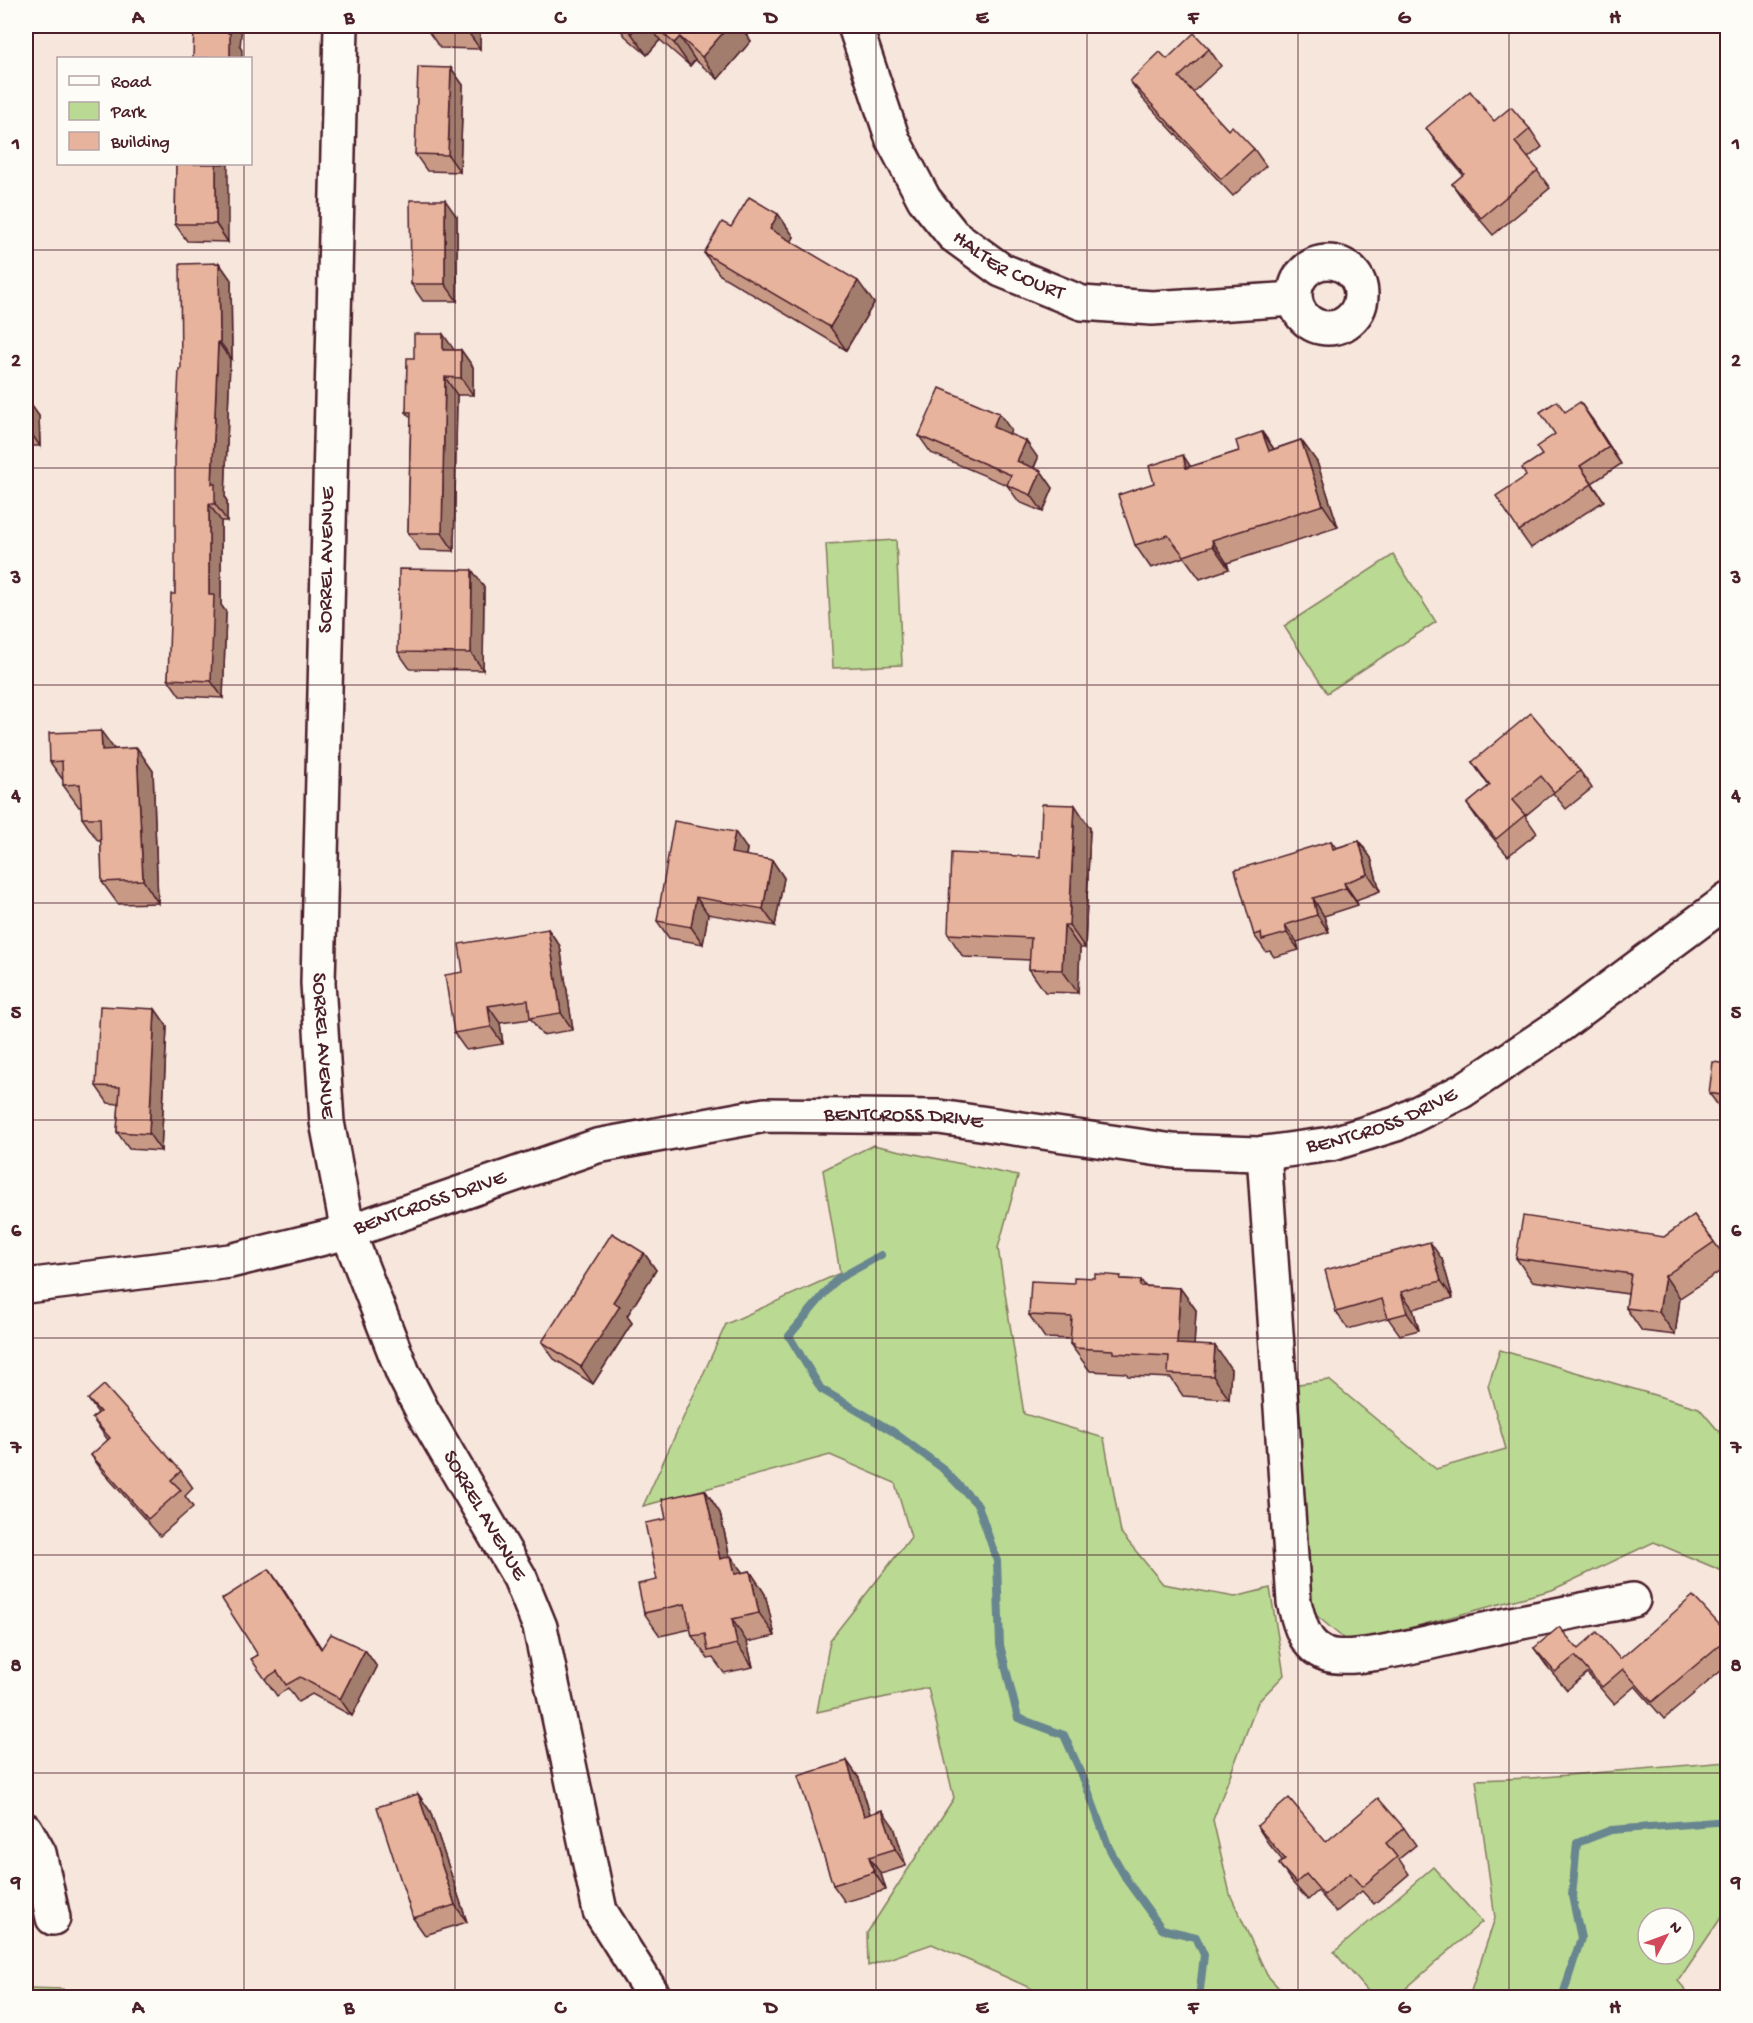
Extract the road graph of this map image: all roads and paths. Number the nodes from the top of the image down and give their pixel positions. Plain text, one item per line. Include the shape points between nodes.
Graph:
1 (341, 26) edge
2 (855, 26) edge
3 (1295, 298) dead end
4 (1728, 900) edge
5 (1264, 1153) junction
6 (348, 1232) junction
7 (26, 1286) edge
8 (1633, 1600) dead end
9 (26, 1830) edge
10 (53, 1918) dead end
11 (655, 1998) edge

1 - 6 street, SORREL AVENUE via 318,983 327,1122
2 - 3 street, HALTER COURT via 893,140 924,199 953,235 1001,270 1082,303 1152,308
4 - 5 street, BENTCROSS DRIVE via 1559,1026 1462,1091 1396,1124 1331,1144
5 - 6 street, BENTCROSS DRIVE via 1173,1151 939,1117 765,1115 597,1146
5 - 8 street via 1294,1602 1301,1630 1313,1648 1328,1655 1363,1656
6 - 7 street, BENTCROSS DRIVE via 230,1261
6 - 11 street, SORREL AVENUE via 403,1373 520,1578 540,1628 600,1911
9 - 10 street via 39,1853

